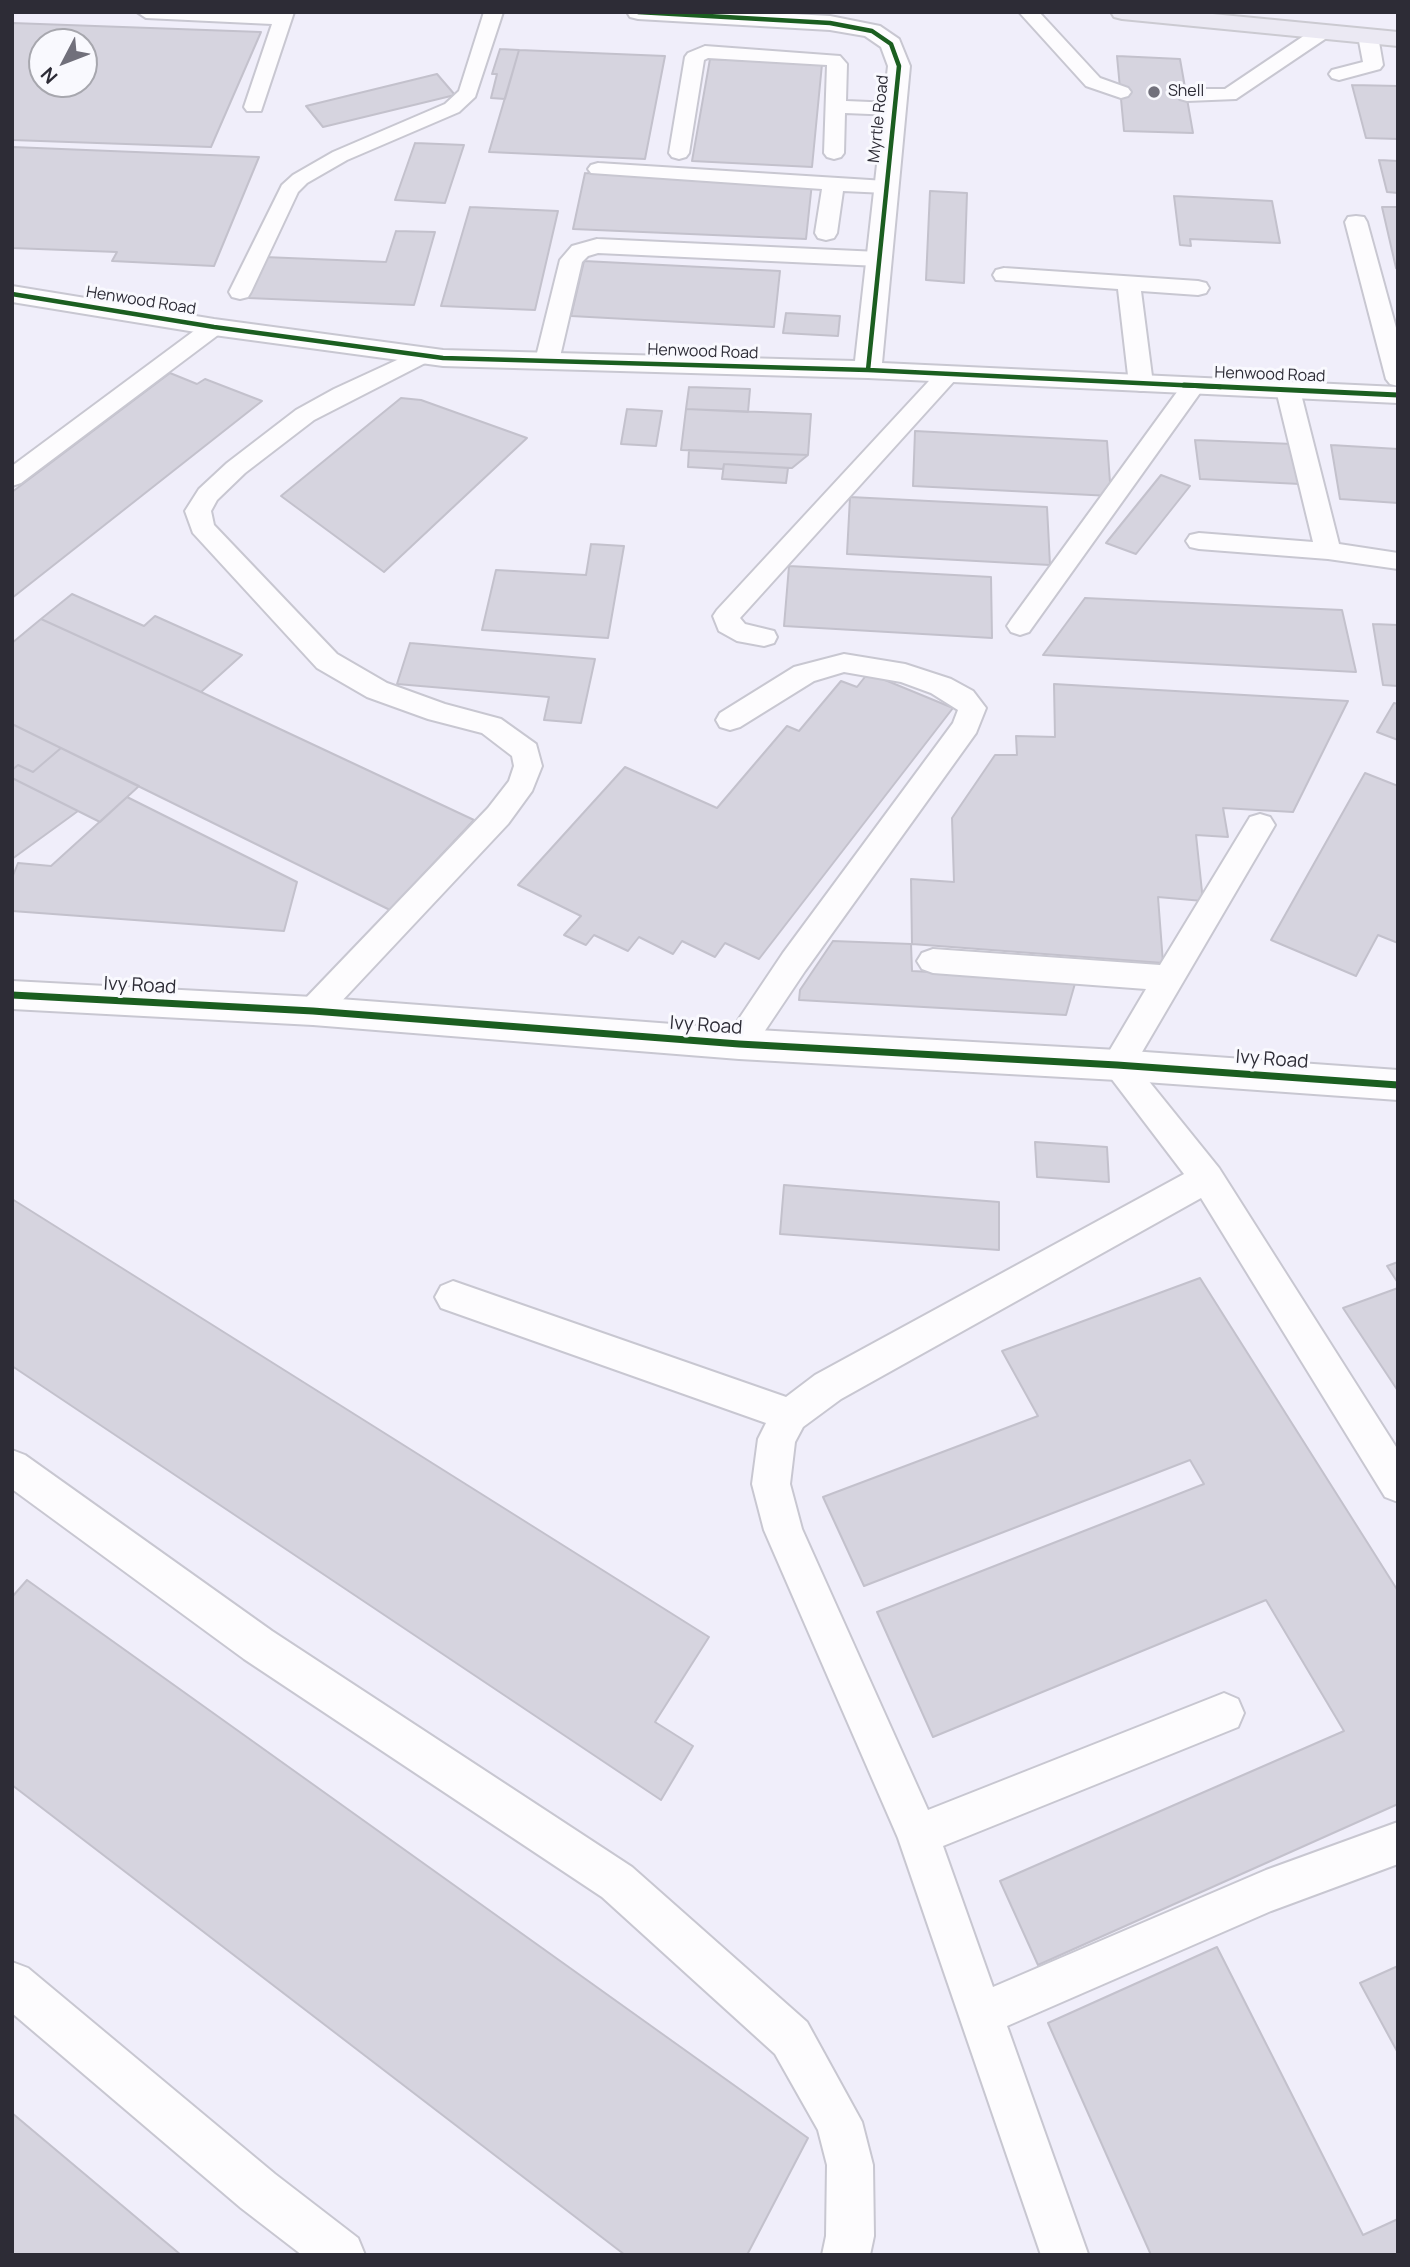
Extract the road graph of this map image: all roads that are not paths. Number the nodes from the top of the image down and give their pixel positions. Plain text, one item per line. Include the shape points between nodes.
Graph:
1 (146, 12) edge
2 (494, 12) edge
3 (638, 12) edge
4 (1028, 12) edge
5 (1122, 12) edge
6 (284, 15) edge
7 (1321, 33) junction
8 (1368, 36) junction
9 (1398, 38) edge
10 (1339, 74) dead end
11 (1121, 92) dead end
12 (1187, 95) dead end
13 (254, 107) dead end
14 (836, 107) junction
15 (894, 109) junction
16 (679, 153) dead end
17 (834, 153) dead end
18 (598, 169) dead end
19 (834, 184) junction
20 (886, 187) junction
21 (1356, 222) dead end
22 (826, 233) dead end
23 (879, 259) junction
24 (1004, 275) dead end
25 (1129, 284) junction
26 (1198, 288) dead end
27 (240, 292) dead end
28 (12, 294) edge
29 (214, 327) junction
30 (423, 355) junction
31 (547, 361) junction
32 (868, 370) junction
33 (947, 374) junction
34 (1398, 379) edge
35 (1141, 384) junction
36 (1193, 386) junction
37 (1288, 390) junction
38 (1398, 395) edge
39 (12, 478) edge
40 (1199, 541) dead end
41 (1328, 551) junction
42 (1398, 561) edge
43 (1020, 626) dead end
44 (764, 637) dead end
45 (730, 720) dead end
46 (1260, 825) dead end
47 (933, 961) dead end
48 (1167, 978) junction
49 (12, 995) edge
50 (313, 1011) junction
51 (739, 1044) junction
52 (1117, 1065) junction
53 (1398, 1085) edge
54 (1207, 1178) junction
55 (453, 1297) dead end
56 (790, 1415) junction
57 (12, 1467) edge
58 (1398, 1484) edge
59 (1224, 1713) dead end
60 (918, 1835) junction
61 (1398, 1843) edge
62 (12, 1984) edge
63 (980, 2015) junction
64 (1064, 2254) edge
65 (341, 2255) edge
66 (846, 2255) edge

1 - 6 lane
2 - 27 lane via 468,93 452,108 340,156 300,179 289,189
3 - 15 street, Myrtle Road via 830,23 872,31 891,44 899,66
4 - 11 lane via 1082,72 1106,89
5 - 7 highway
6 - 13 lane
7 - 8 highway
7 - 12 lane via 1229,95
8 - 9 highway
8 - 10 lane via 1373,65
14 - 15 lane
14 - 16 lane via 837,64 833,60 698,54
14 - 17 lane
15 - 20 street, Myrtle Road
18 - 19 lane
19 - 20 lane
19 - 22 lane
20 - 23 street, Myrtle Road
21 - 34 lane
23 - 31 lane via 597,246 580,251 571,260
23 - 32 street, Myrtle Road
24 - 25 lane
25 - 26 lane
25 - 35 lane
28 - 29 street, Henwood Road
29 - 30 street, Henwood Road
29 - 39 lane
30 - 31 street, Henwood Road
30 - 50 lane via 305,415 236,468 198,511 202,527 327,661 377,690 491,726 526,751 528,766 522,784 498,816
31 - 32 street, Henwood Road
32 - 33 street, Henwood Road
33 - 35 street, Henwood Road
33 - 44 lane via 726,616 737,632
35 - 36 street, Henwood Road
36 - 37 street, Henwood Road
36 - 43 lane
37 - 38 street, Henwood Road
37 - 41 lane
40 - 41 lane
41 - 42 lane
45 - 51 lane via 804,674 844,663 905,673 963,698 972,708 966,726
46 - 48 lane
47 - 48 lane
48 - 52 lane
49 - 50 street, Ivy Road
50 - 51 street, Ivy Road
51 - 52 street, Ivy Road
52 - 53 street, Ivy Road
52 - 54 lane
54 - 56 lane via 828,1387
54 - 58 lane
55 - 56 lane
56 - 60 lane via 777,1439 771,1484 783,1530
57 - 66 lane via 258,1645 617,1882 790,2038 839,2122 850,2165
59 - 60 lane
60 - 63 lane
61 - 63 lane via 1266,1891
62 - 65 lane
63 - 64 lane

